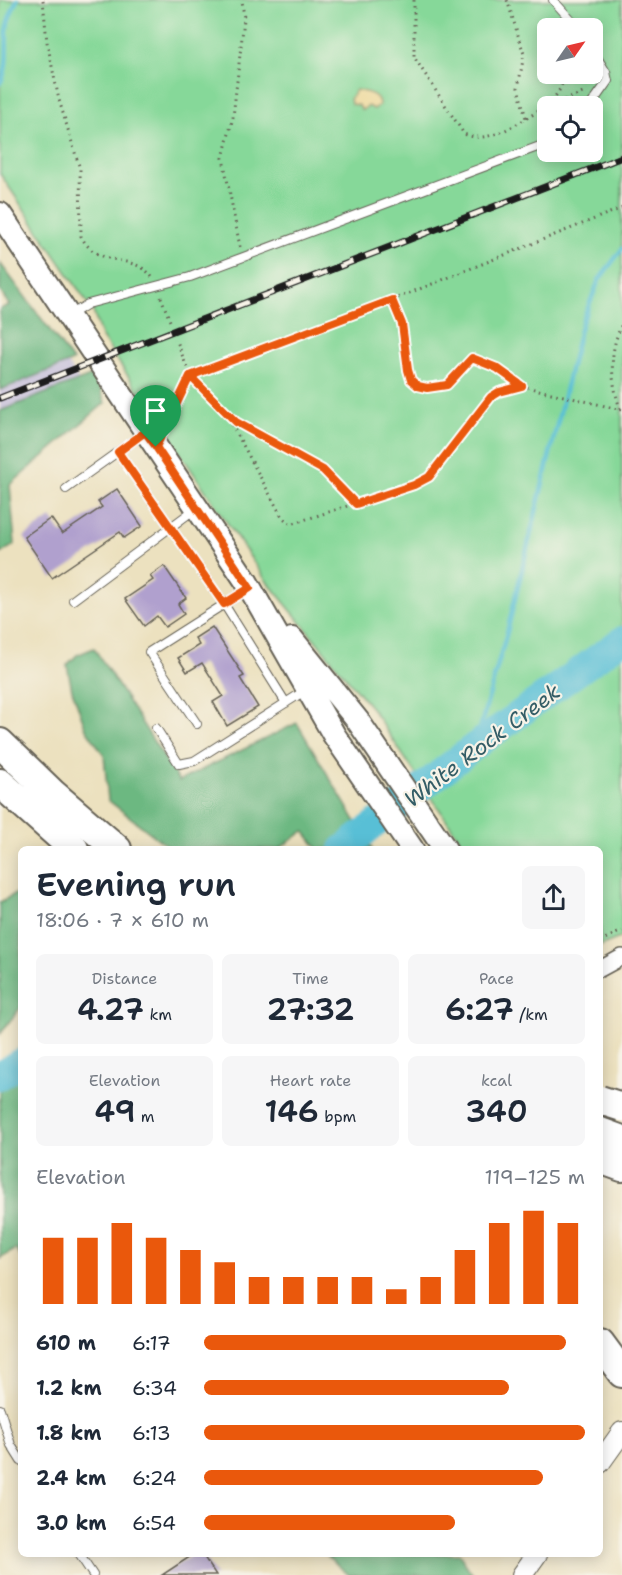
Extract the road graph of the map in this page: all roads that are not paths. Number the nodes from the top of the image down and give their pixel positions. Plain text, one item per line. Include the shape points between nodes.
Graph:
1 (553, 0) edge
2 (569, 18) edge
3 (603, 68) edge
4 (597, 96) edge
5 (537, 147) edge
6 (2, 222) edge
7 (69, 316) junction
8 (151, 440) junction
9 (118, 452) junction
10 (66, 489) dead end
11 (197, 508) junction
12 (171, 527) junction
13 (248, 585) junction
14 (73, 600) dead end
15 (224, 604) junction
16 (308, 689) junction
17 (286, 703) junction
18 (197, 724) dead end
19 (156, 728) dead end
20 (0, 743) edge
21 (0, 783) edge
22 (16, 814) edge
23 (43, 846) edge
24 (69, 846) edge
25 (114, 846) edge
26 (410, 846) edge
27 (443, 846) edge
28 (622, 957) edge
29 (603, 967) edge
30 (603, 1100) edge
31 (603, 1103) edge
32 (622, 1107) edge
33 (622, 1128) edge
34 (603, 1133) edge
35 (622, 1140) edge
36 (603, 1160) edge
37 (622, 1167) edge
38 (603, 1347) edge
39 (622, 1373) edge
40 (0, 1409) edge
41 (622, 1432) edge
42 (18, 1456) edge
43 (603, 1459) edge
44 (83, 1557) edge
45 (535, 1557) edge
46 (93, 1575) edge
47 (522, 1575) edge

1 - 2 lane
3 - 4 lane via 608,81
5 - 7 lane via 242,258 158,287 88,304
6 - 7 main road
7 - 8 main road
8 - 9 lane
8 - 11 main road
9 - 10 lane
9 - 12 lane
11 - 12 lane
11 - 13 main road
12 - 14 lane
12 - 15 lane
13 - 15 lane
13 - 16 main road
13 - 27 main road via 358,721
15 - 17 lane
15 - 18 lane via 149,652
16 - 17 lane
16 - 26 main road via 334,735
17 - 19 lane via 194,761 179,764
20 - 25 highway
21 - 22 highway
22 - 23 highway
22 - 24 highway
28 - 29 street
30 - 32 highway, bridge
31 - 33 main road
34 - 35 highway
36 - 37 highway
38 - 39 highway
40 - 42 lane
41 - 43 street
44 - 46 lane
45 - 47 street

